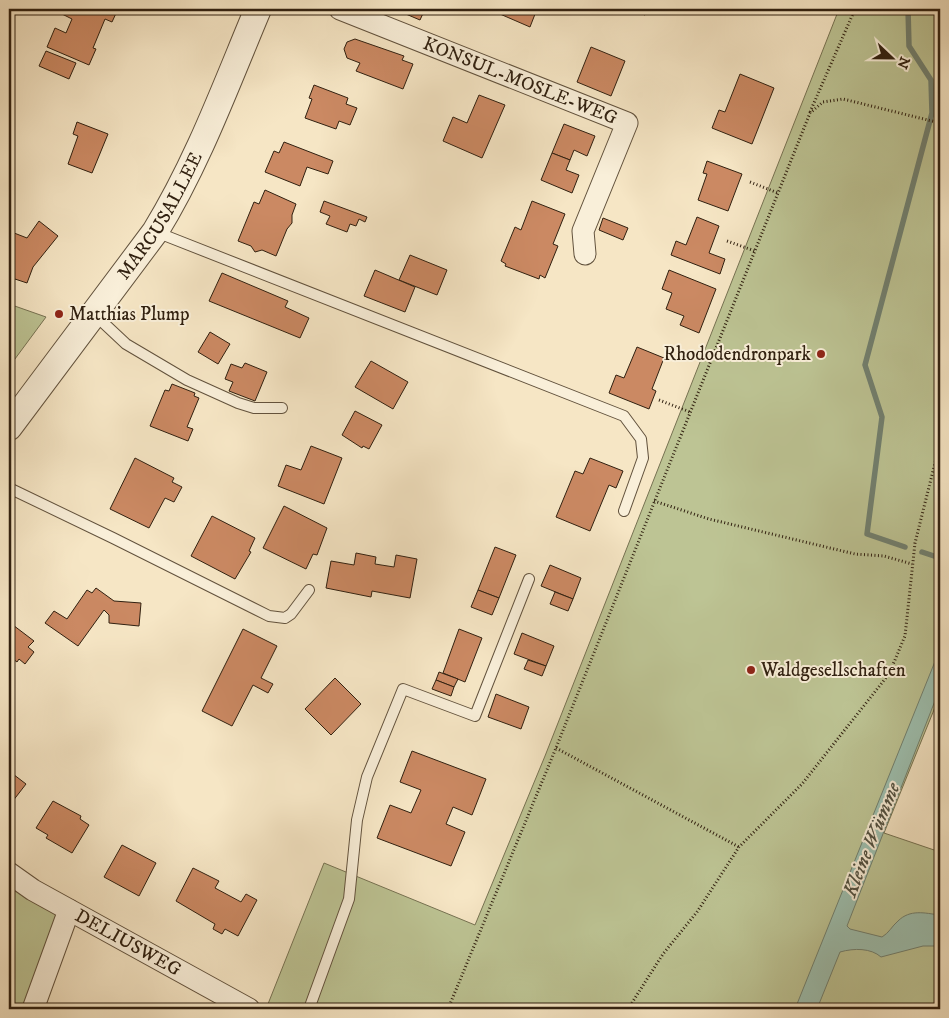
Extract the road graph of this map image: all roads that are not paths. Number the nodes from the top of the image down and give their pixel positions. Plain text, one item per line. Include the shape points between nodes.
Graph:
1 (258, 9) edge
2 (340, 9) edge
3 (155, 232) junction
4 (585, 254) dead end
5 (94, 314) junction
6 (282, 408) dead end
7 (9, 427) edge
8 (9, 488) edge
9 (624, 511) dead end
10 (529, 579) dead end
11 (309, 590) dead end
12 (9, 873) edge
13 (69, 910) junction
14 (33, 1009) edge
15 (249, 1009) edge
16 (309, 1009) edge

1 - 3 street, MARCUSALLEE via 191,168
2 - 4 street, KONSUL-MOSLE-WEG via 626,123 583,231
3 - 5 street, MARCUSALLEE
3 - 9 lane via 624,416 641,439 643,458
5 - 6 lane via 126,344 186,380 254,408
5 - 7 street, MARCUSALLEE
8 - 11 lane via 269,616 285,618
10 - 16 lane via 475,716 403,689 367,777 358,820 349,899
12 - 13 street, DELIUSWEG
13 - 14 street
13 - 15 street, DELIUSWEG

